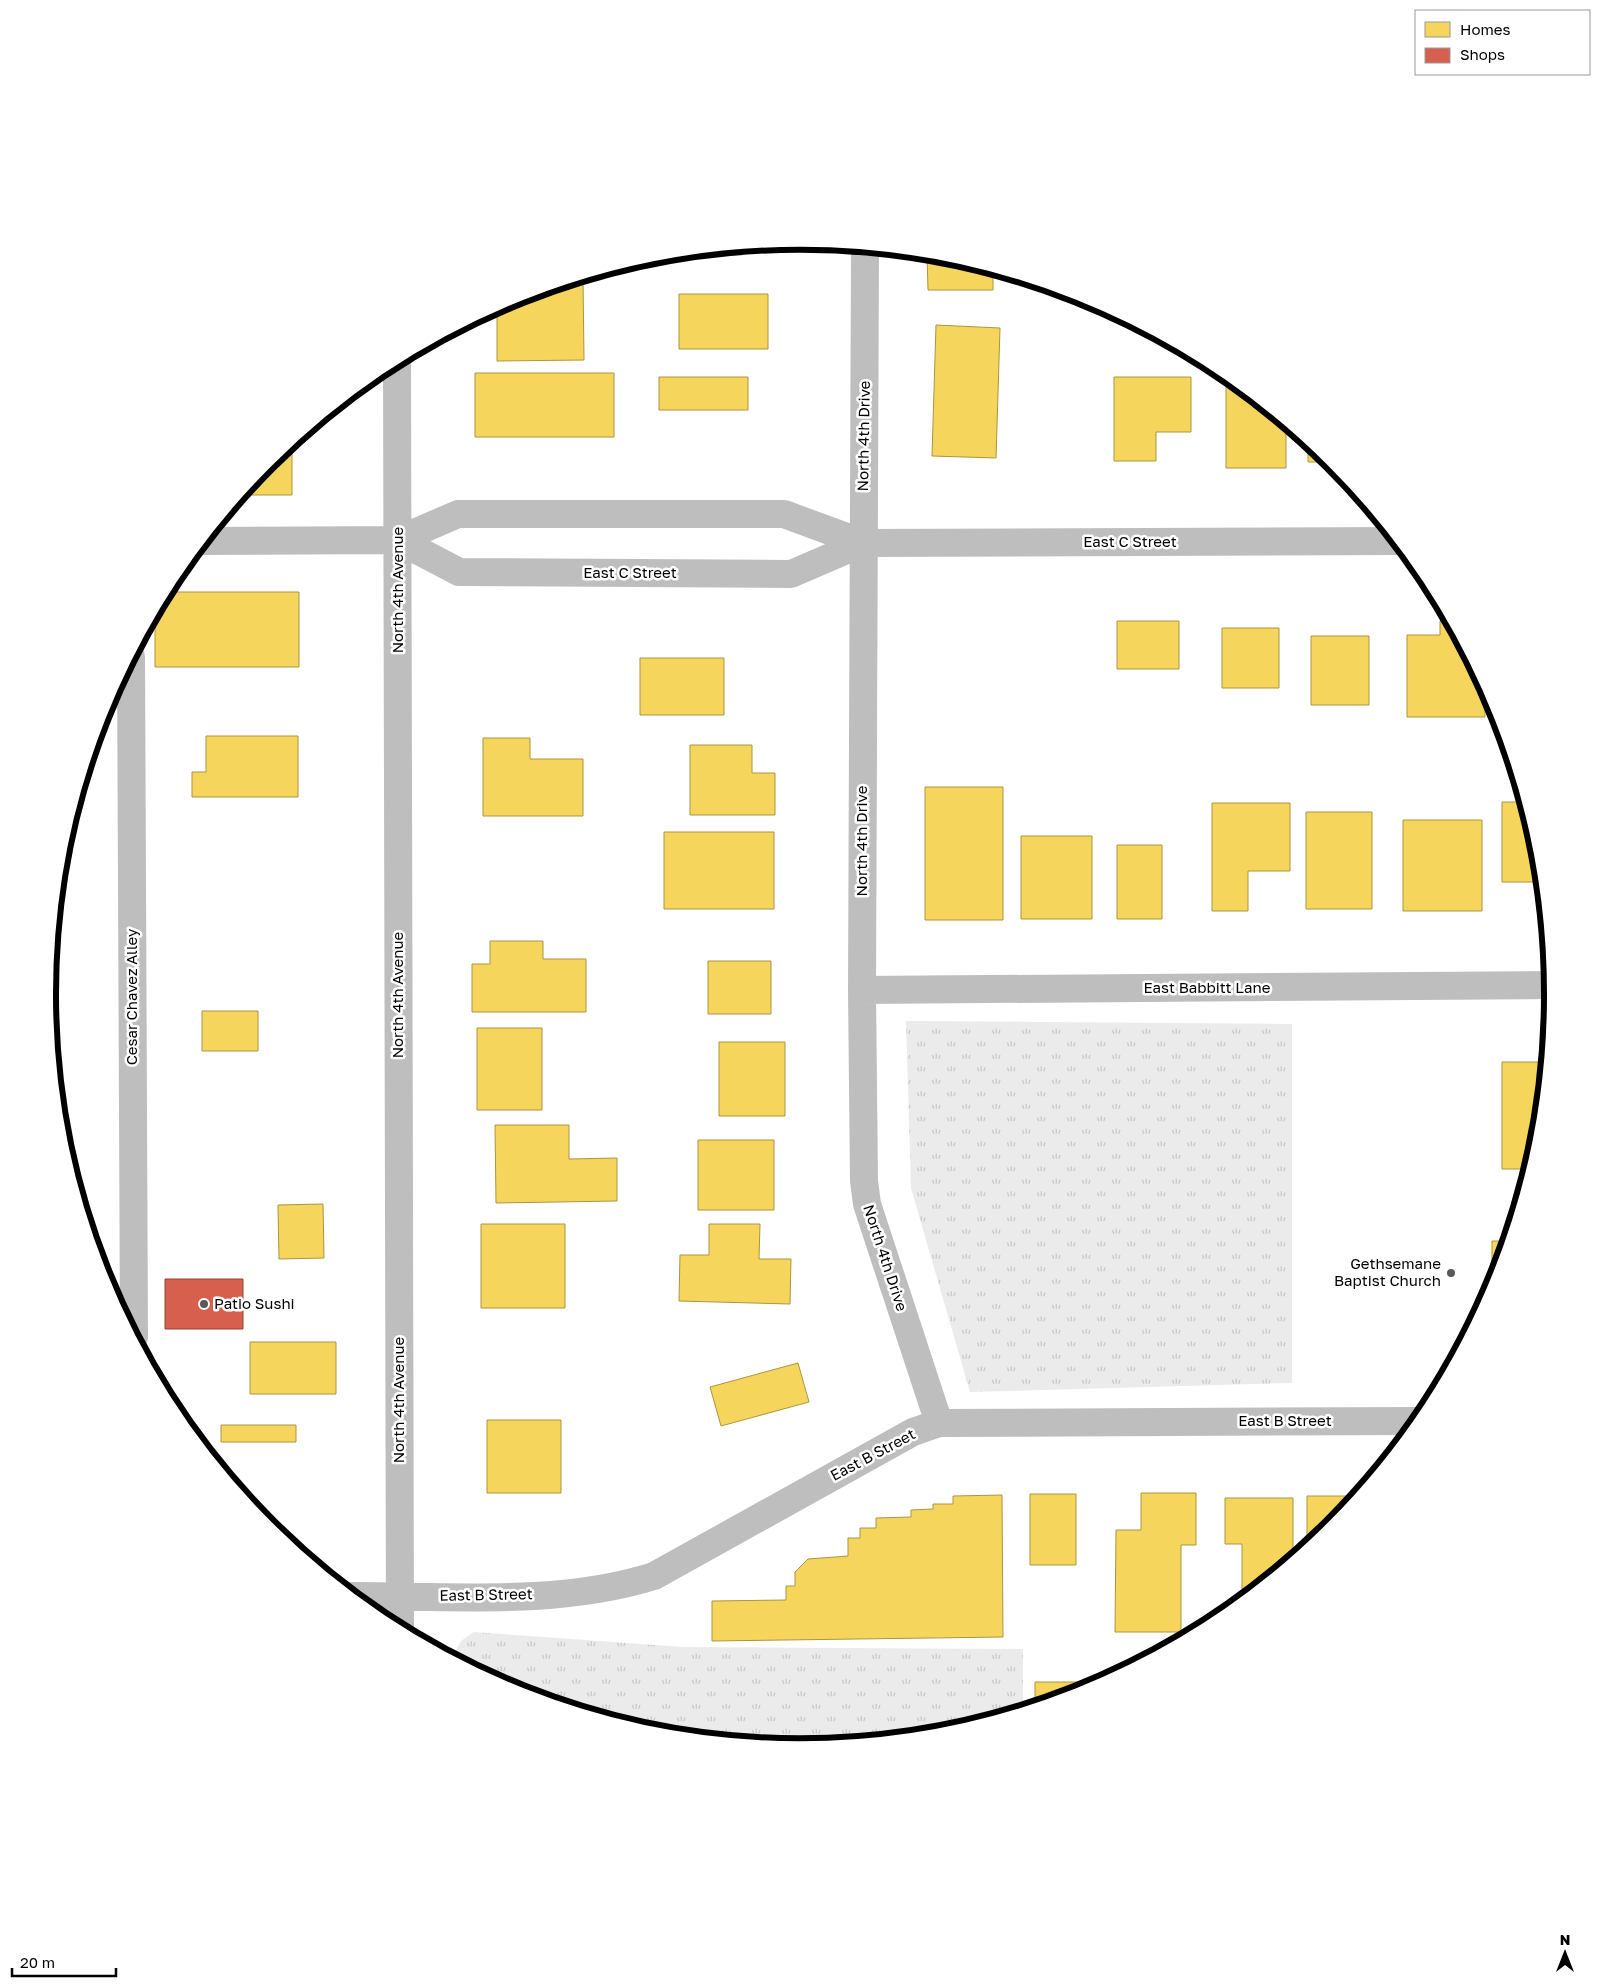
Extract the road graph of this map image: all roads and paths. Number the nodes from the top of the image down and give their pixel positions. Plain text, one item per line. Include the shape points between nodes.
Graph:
1 (865, 254) edge
2 (397, 370) edge
3 (398, 540) junction
4 (210, 541) edge
5 (1390, 541) edge
6 (862, 543) junction
7 (131, 669) edge
8 (1544, 986) edge
9 (862, 990) junction
10 (134, 1325) edge
11 (1408, 1421) edge
12 (939, 1423) junction
13 (364, 1596) edge
14 (400, 1596) junction
15 (400, 1620) edge

1 - 6 street, North 4th Drive
2 - 3 street, North 4th Avenue
3 - 4 street, East C Street
3 - 6 street, East C Street via 458,514 784,514
3 - 6 street, East C Street via 459,572 791,574
3 - 14 street, North 4th Avenue
5 - 6 street, East C Street
6 - 9 street, North 4th Drive
7 - 10 street, Cesar Chavez Alley
8 - 9 street, East Babbitt Lane
9 - 12 street, North 4th Drive via 867,1204
11 - 12 street, East B Street
12 - 14 street, East B Street via 913,1432 654,1576 618,1587 581,1592 524,1596
13 - 14 street, East B Street
14 - 15 street, North 4th Avenue

